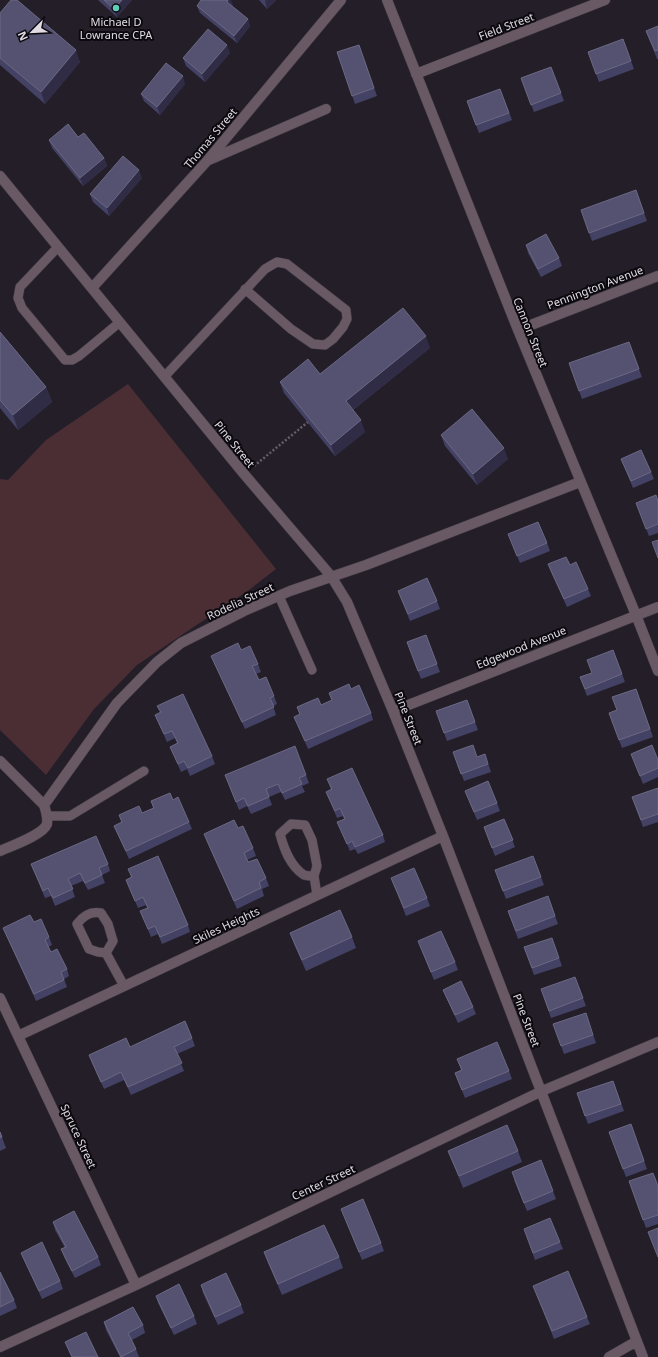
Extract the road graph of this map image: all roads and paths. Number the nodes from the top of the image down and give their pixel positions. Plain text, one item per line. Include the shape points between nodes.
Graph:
1 (341, 0) edge
2 (387, 0) edge
3 (605, 0) edge
4 (416, 74) junction
5 (326, 109) dead end
6 (207, 161) junction
7 (0, 176) edge
8 (58, 247) junction
9 (658, 276) edge
10 (92, 288) junction
11 (245, 289) junction
12 (120, 322) junction
13 (518, 330) junction
14 (165, 376) junction
15 (308, 422) edge
16 (244, 474) junction
17 (580, 482) junction
18 (331, 576) junction
19 (279, 596) junction
20 (658, 607) edge
21 (636, 615) junction
22 (312, 670) dead end
23 (658, 671) edge
24 (393, 711) junction
25 (0, 761) edge
26 (144, 771) dead end
27 (44, 805) junction
28 (48, 816) junction
29 (443, 836) junction
30 (0, 851) edge
31 (314, 876) junction
32 (317, 895) junction
33 (106, 953) junction
34 (124, 986) junction
35 (0, 998) edge
36 (18, 1036) junction
37 (658, 1042) edge
38 (542, 1091) junction
39 (136, 1285) junction
40 (637, 1341) junction
41 (0, 1347) edge
42 (609, 1357) edge
43 (643, 1357) edge

1 - 6 street, Thomas Street
2 - 4 street, Cannon Street
3 - 4 street, Field Street
4 - 13 street, Cannon Street
5 - 6 street
6 - 10 street, Thomas Street
7 - 8 street, Pine Street
8 - 10 street, Pine Street
8 - 12 lane via 20,287 18,298 22,308 65,360 79,356
9 - 13 street, Pennington Avenue
10 - 12 street, Pine Street
11 - 11 lane via 265,269 277,262 287,264 346,310 347,319 333,339 325,345 313,344 291,329
11 - 14 lane
12 - 14 street, Pine Street
13 - 17 street, Cannon Street
14 - 16 street, Pine Street
15 - 16 path
16 - 18 street, Pine Street
17 - 18 street, Rodelia Street
17 - 21 street, Cannon Street
18 - 19 street, Rodelia Street
18 - 24 street, Pine Street via 347,602
19 - 22 lane
19 - 27 street, Rodelia Street via 181,643 157,662 117,703
20 - 21 street, Edgewood Avenue
21 - 23 street, Cannon Street
21 - 24 street, Edgewood Avenue
24 - 29 street, Pine Street
25 - 27 street
26 - 28 lane via 70,816
27 - 28 street
28 - 30 street via 46,826 40,832
29 - 32 street, Skiles Heights
29 - 38 street, Pine Street
31 - 31 lane via 317,866 312,840 305,825 291,824 280,834 284,850 292,863 305,875
31 - 32 lane
32 - 34 street, Skiles Heights
33 - 33 lane via 89,949 77,924 82,918 95,912 101,913 114,941
33 - 34 lane
34 - 36 street, Skiles Heights
35 - 36 street, Spruce Street
36 - 39 street, Spruce Street
37 - 38 street, Center Street
38 - 39 street, Center Street
38 - 40 street, Pine Street
39 - 41 street, Center Street
40 - 42 street
40 - 43 street, Pine Street

